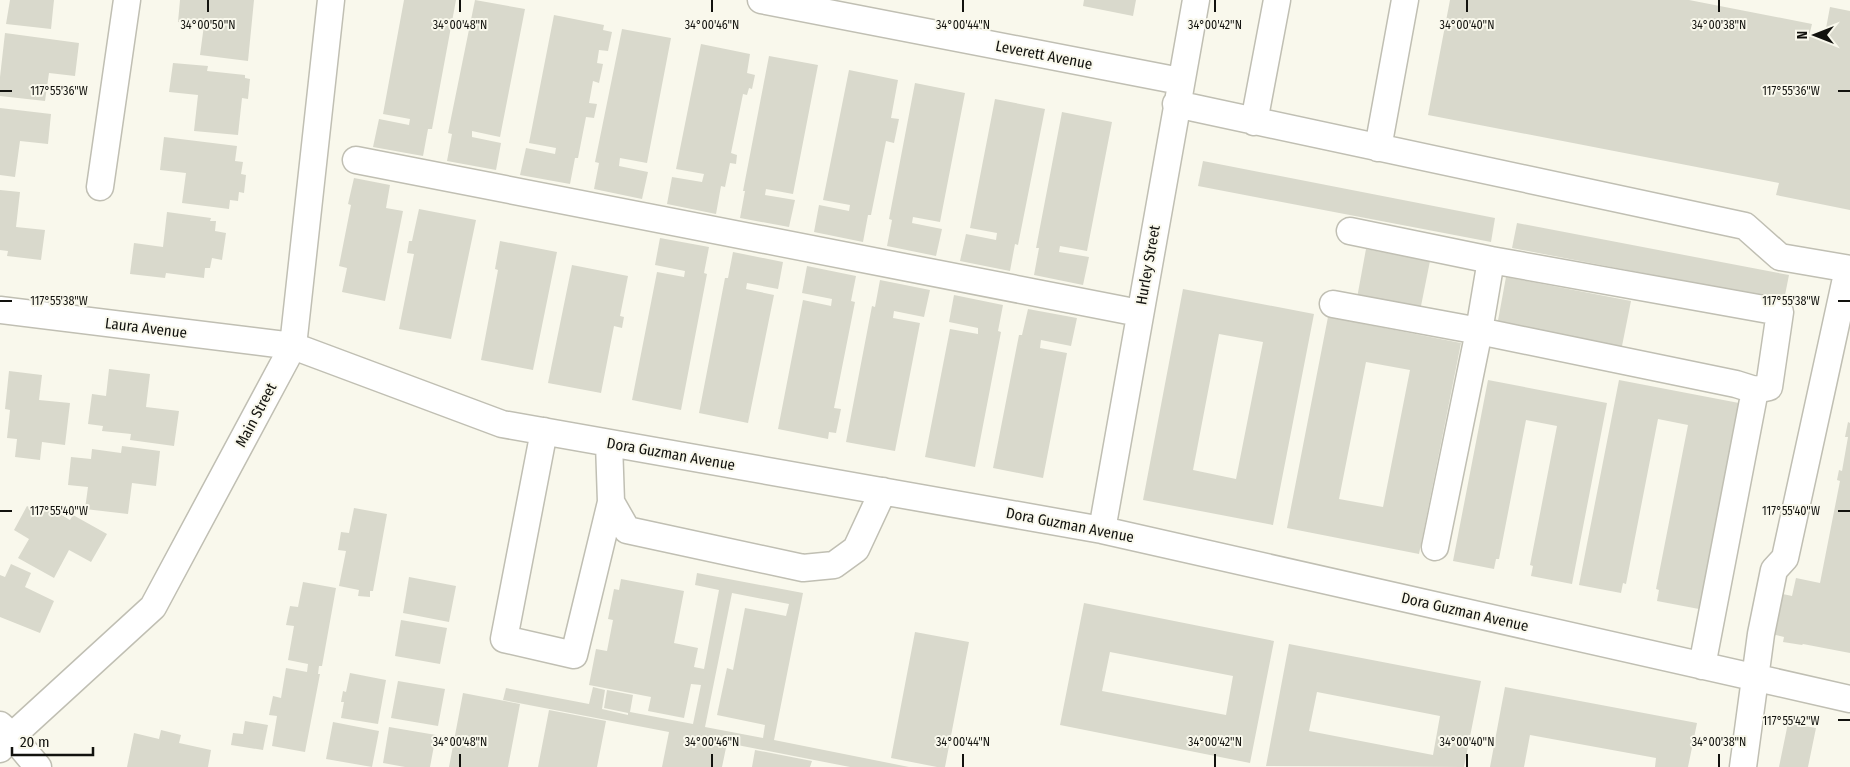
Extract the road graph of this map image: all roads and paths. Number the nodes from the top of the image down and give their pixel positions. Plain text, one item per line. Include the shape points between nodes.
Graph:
1 (127, 0) edge
2 (331, 0) edge
3 (761, 0) edge
4 (1196, 0) edge
5 (1277, 0) edge
6 (1405, 0) edge
7 (1178, 93) junction
8 (1254, 122) junction
9 (1378, 148) junction
10 (356, 160) dead end
11 (100, 188) dead end
12 (1350, 230) dead end
13 (1491, 260) junction
14 (1849, 269) edge
15 (1333, 304) dead end
16 (0, 310) edge
17 (1139, 313) junction
18 (1479, 331) junction
19 (293, 346) junction
20 (1755, 390) junction
21 (544, 431) junction
22 (609, 443) junction
23 (883, 491) junction
24 (611, 502) junction
25 (1102, 530) junction
26 (1435, 547) dead end
27 (1702, 666) junction
28 (1756, 678) junction
29 (1850, 699) edge
30 (4, 737) edge
31 (38, 767) edge
32 (1743, 767) edge

1 - 11 street
2 - 19 street, Main Street
3 - 7 street, Leverett Avenue
4 - 7 street, Hurley Street
5 - 8 street
6 - 9 street
7 - 8 street, Leverett Avenue
7 - 17 street, Hurley Street
8 - 9 street, Leverett Avenue
9 - 14 street, Leverett Avenue via 1745,226 1780,257
10 - 17 street
12 - 13 street
13 - 18 street
13 - 20 street via 1780,312 1769,387
14 - 28 street via 1785,558 1774,570
15 - 18 street
16 - 19 street, Laura Avenue
17 - 25 street, Hurley Street
18 - 20 street
18 - 26 street
19 - 21 street, Dora Guzman Avenue via 502,424
19 - 30 street, Main Street via 153,606
20 - 27 street
21 - 22 street, Dora Guzman Avenue
21 - 24 street via 504,639 574,655
22 - 23 street, Dora Guzman Avenue
22 - 24 street
23 - 24 street via 856,549 834,565 804,568 627,530
23 - 25 street, Dora Guzman Avenue
25 - 27 street, Dora Guzman Avenue
27 - 28 street, Dora Guzman Avenue
28 - 29 street, Dora Guzman Avenue
28 - 32 street
30 - 31 street

